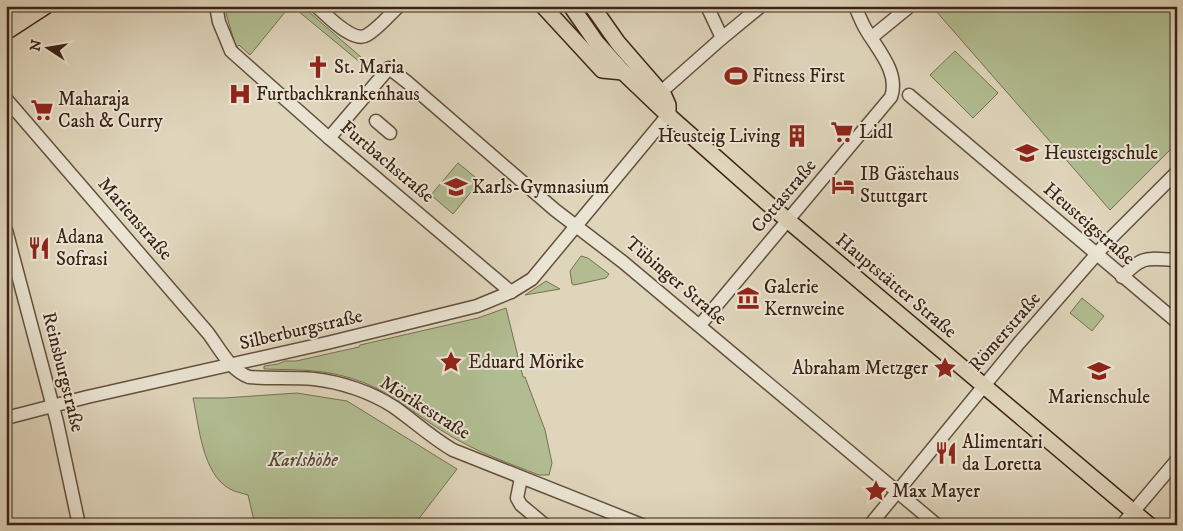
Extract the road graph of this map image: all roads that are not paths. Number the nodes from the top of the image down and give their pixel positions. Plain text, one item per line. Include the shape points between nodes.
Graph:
1 (19, 6) edge
2 (46, 6) edge
3 (216, 6) edge
4 (316, 6) edge
5 (399, 6) edge
6 (543, 6) edge
7 (571, 6) edge
8 (592, 6) edge
9 (707, 6) edge
10 (761, 6) edge
11 (855, 6) edge
12 (910, 6) edge
13 (6, 15) edge
14 (6, 32) edge
15 (872, 37) junction
16 (722, 38) junction
17 (623, 72) junction
18 (661, 92) junction
19 (909, 95) dead end
20 (6, 99) edge
21 (668, 115) junction
22 (376, 121) dead end
23 (390, 133) dead end
24 (329, 138) junction
25 (1177, 172) edge
26 (788, 220) junction
27 (576, 225) junction
28 (6, 230) edge
29 (1096, 255) junction
30 (1177, 260) edge
31 (1122, 277) junction
32 (511, 292) junction
33 (1177, 322) edge
34 (700, 325) junction
35 (232, 365) junction
36 (984, 386) junction
37 (52, 405) junction
38 (6, 418) edge
39 (1177, 460) edge
40 (521, 478) junction
41 (897, 491) junction
42 (1134, 511) junction
43 (79, 525) edge
44 (545, 525) edge
45 (642, 525) edge
46 (870, 525) edge
47 (937, 525) edge
48 (1122, 525) edge
49 (1149, 525) edge

1 - 13 main road
2 - 14 main road
3 - 24 street, Furtbachstraße via 231,51
4 - 5 street via 357,37 368,35
6 - 17 main road via 602,70
7 - 17 main road, Hauptstätter Straße via 596,42
8 - 18 main road via 618,43
9 - 16 street
10 - 16 street
11 - 15 street
12 - 15 street
15 - 26 street, Cottastraße via 892,76 894,88 891,96
16 - 18 street
17 - 21 main road, Hauptstätter Straße
18 - 21 main road via 668,105
19 - 29 street, Heusteigstraße
20 - 35 street, Marienstraße
21 - 26 main road, Hauptstätter Straße
21 - 27 street, Silberburgstraße
22 - 23 street
24 - 27 street, Tübinger Straße via 388,68
24 - 32 street, Furtbachstraße
25 - 29 street, Römerstraße
26 - 34 street, Cottastraße
26 - 36 main road, Hauptstätter Straße
27 - 32 street, Silberburgstraße via 532,279
27 - 34 street, Tübinger Straße
28 - 37 street, Reinsburgstraße
29 - 31 street, Heusteigstraße
29 - 36 street, Römerstraße
30 - 31 street via 1142,259
31 - 33 street, Heusteigstraße
32 - 35 street, Silberburgstraße via 477,306
34 - 41 street, Tübinger Straße
35 - 37 street, Silberburgstraße
35 - 40 street, Mörikestraße via 248,378 315,379 363,391 393,407 440,442
36 - 41 street, Römerstraße
36 - 42 main road, Hauptstätter Straße
37 - 38 street, Silberburgstraße
37 - 43 street, Reinsburgstraße
39 - 42 street
40 - 44 street via 517,498
40 - 45 street, Mörikestraße
41 - 46 street, Römerstraße
41 - 47 street, Tübinger Straße
42 - 48 street
42 - 49 main road, Hauptstätter Straße

